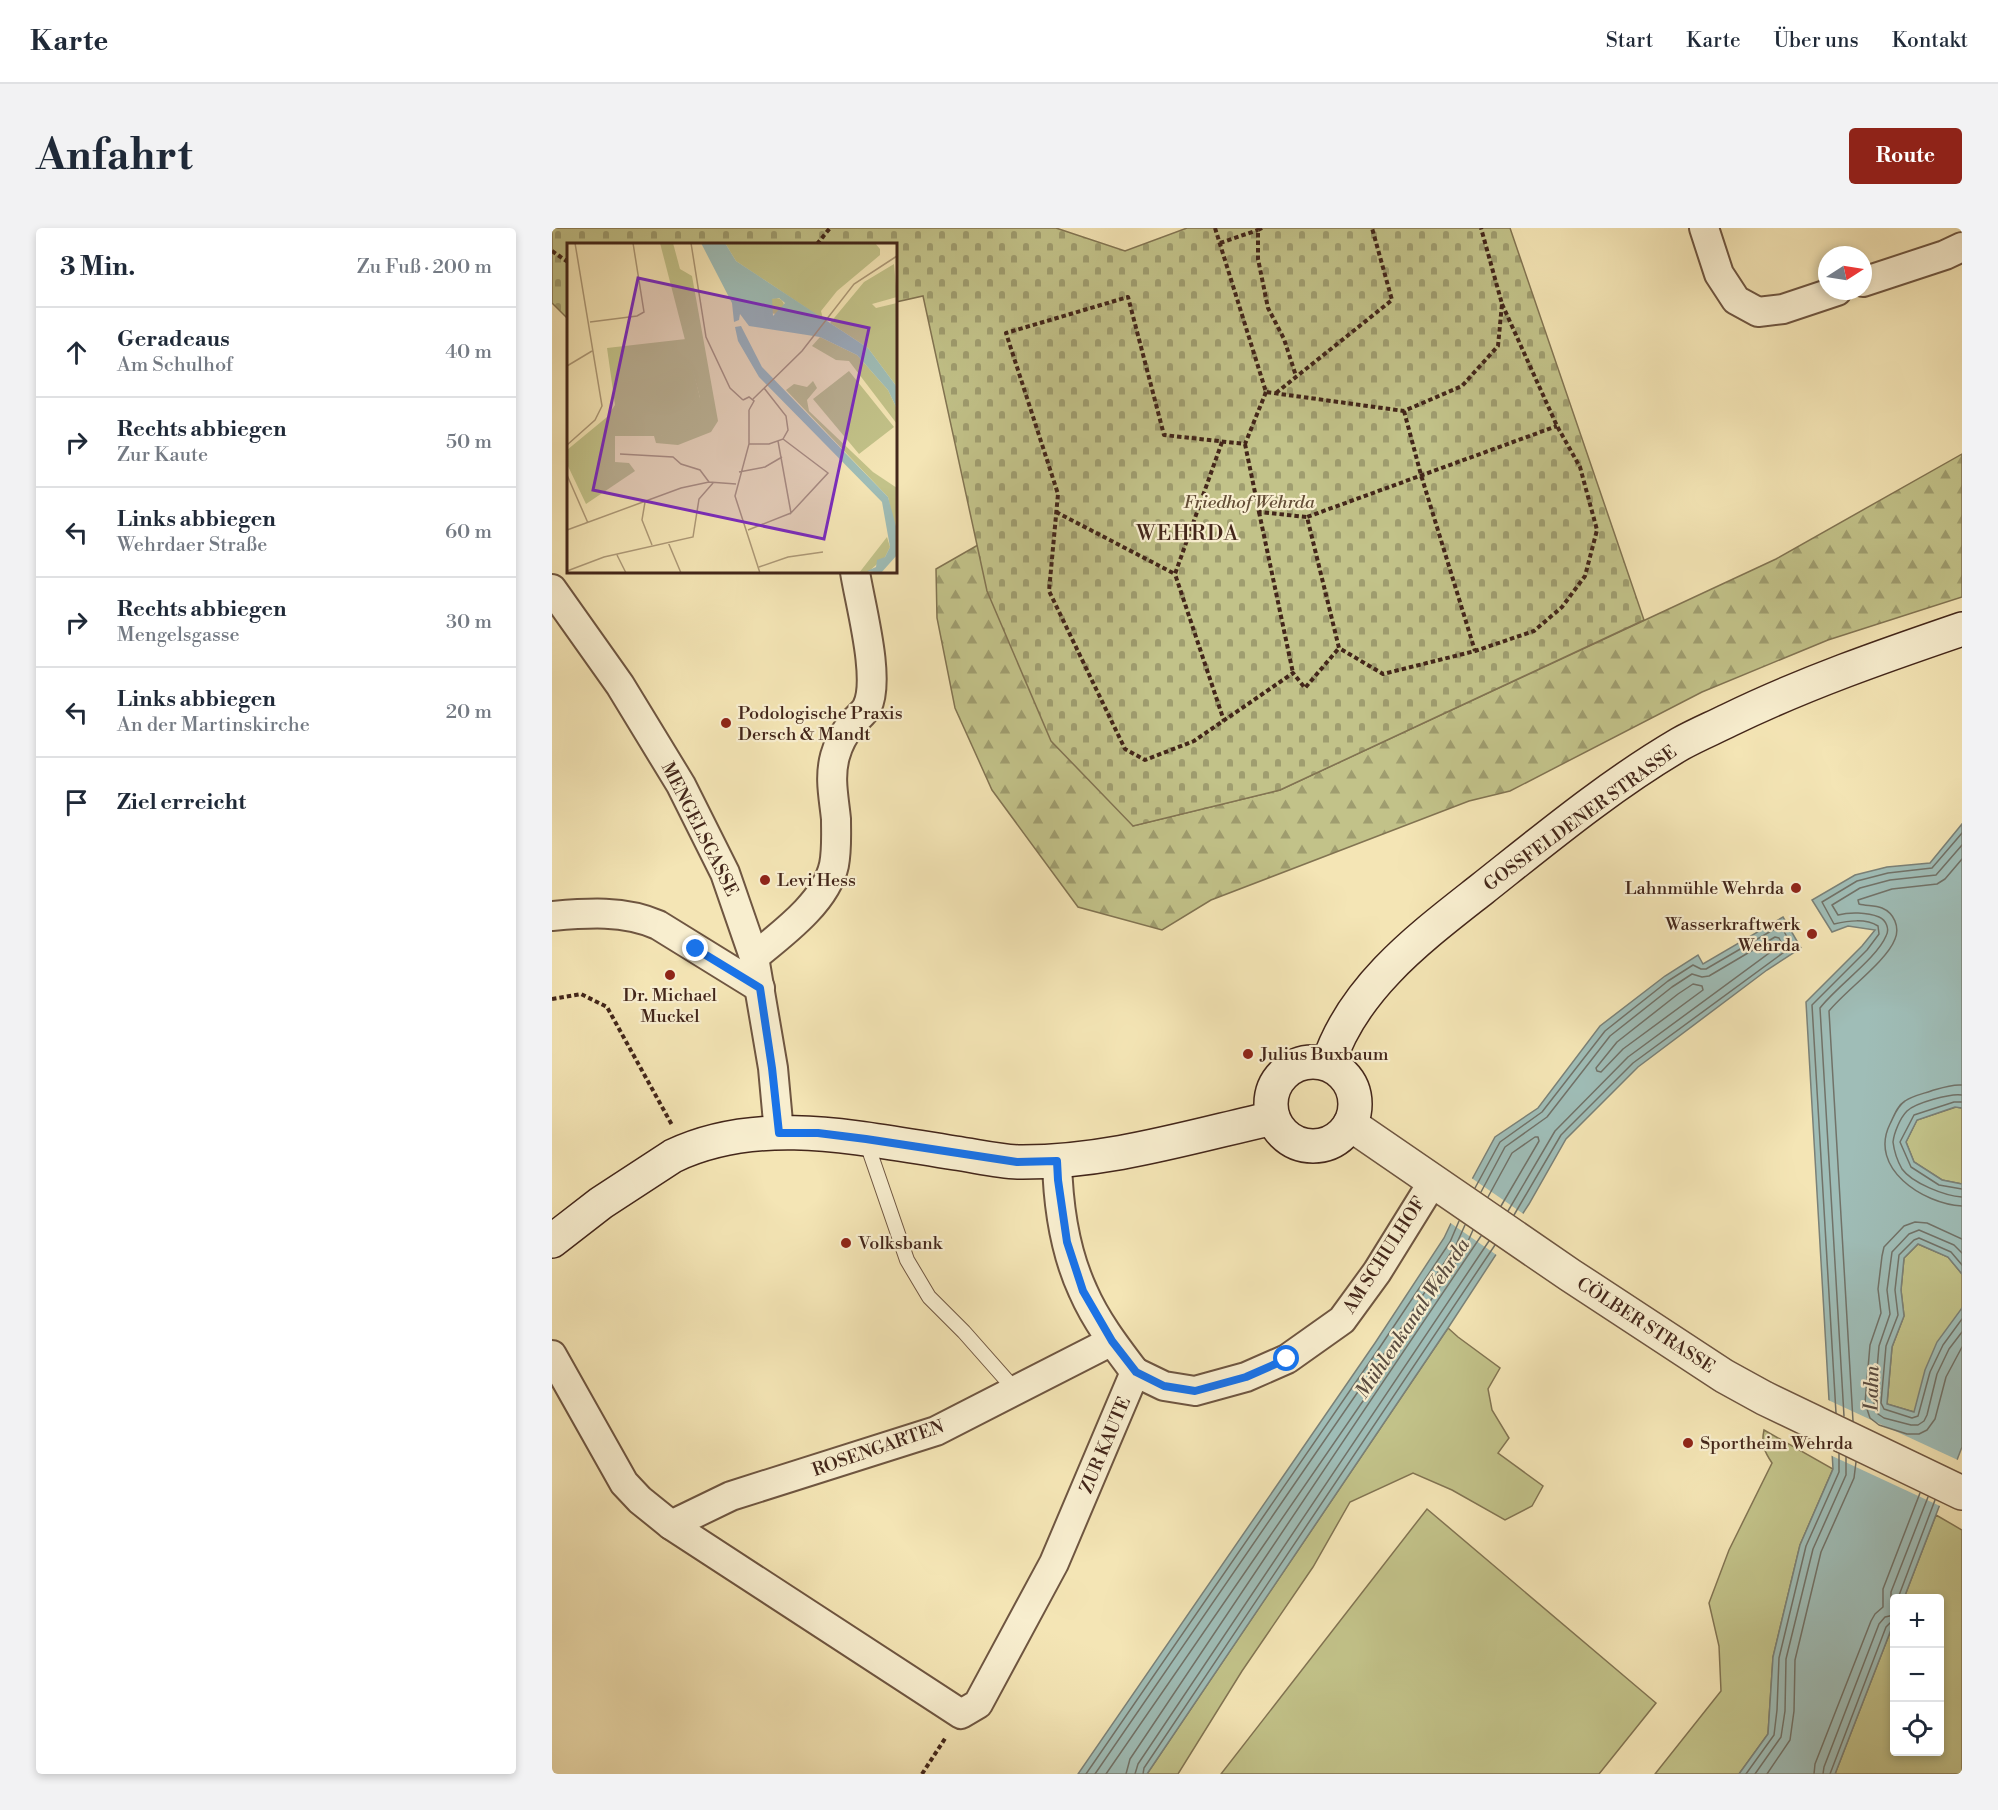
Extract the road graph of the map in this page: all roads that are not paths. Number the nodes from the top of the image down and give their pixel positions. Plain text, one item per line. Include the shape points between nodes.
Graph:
1 (1704, 228) edge
2 (1962, 247) edge
3 (1872, 279) edge
4 (1818, 297) edge
5 (855, 573) edge
6 (552, 589) edge
7 (1962, 629) edge
8 (552, 916) edge
9 (754, 957) junction
10 (760, 988) junction
11 (1328, 1064) junction
12 (1273, 1118) junction
13 (1350, 1124) junction
14 (779, 1133) junction
15 (866, 1139) junction
16 (1057, 1161) junction
17 (1443, 1187) junction
18 (552, 1240) edge
19 (1112, 1341) junction
20 (552, 1355) edge
21 (1136, 1372) junction
22 (1017, 1392) junction
23 (1962, 1493) edge
24 (671, 1525) junction

1 - 4 street via 1719,274 1736,300 1758,312 1783,309
2 - 3 street
5 - 9 street via 872,672 872,696 835,756 831,785 834,866 826,886 795,923
6 - 9 street, MENGELSGASSE via 620,685 681,785 725,873
7 - 11 main road, GOSSFELDENER STRASSE via 1793,690 1681,744 1634,774 1434,927 1390,967 1361,1000
8 - 10 street via 585,913 645,919
9 - 10 street, MENGELSGASSE
10 - 14 street, MENGELSGASSE
11 - 12 main road via 1302,1062 1282,1075 1272,1093
11 - 13 main road via 1348,1079 1353,1090 1354,1113
12 - 13 main road via 1280,1130 1303,1145 1329,1143
12 - 16 main road via 1132,1151
13 - 17 main road, CÖLBER STRASSE
14 - 15 main road
14 - 18 main road via 723,1139 685,1150 644,1174
15 - 16 main road via 1017,1162
15 - 22 lane via 907,1260 929,1297
16 - 19 street via 1067,1242 1083,1291
17 - 21 street, AM SCHULHOF via 1342,1320 1287,1359 1246,1377 1195,1391 1164,1386
17 - 23 main road, CÖLBER STRASSE via 1724,1376
19 - 21 street
19 - 22 street, ROSENGARTEN
20 - 24 street via 624,1483
21 - 24 street, ZUR KAUTE via 1054,1563 978,1704 961,1714
22 - 24 street, ROSENGARTEN via 936,1431 731,1496

